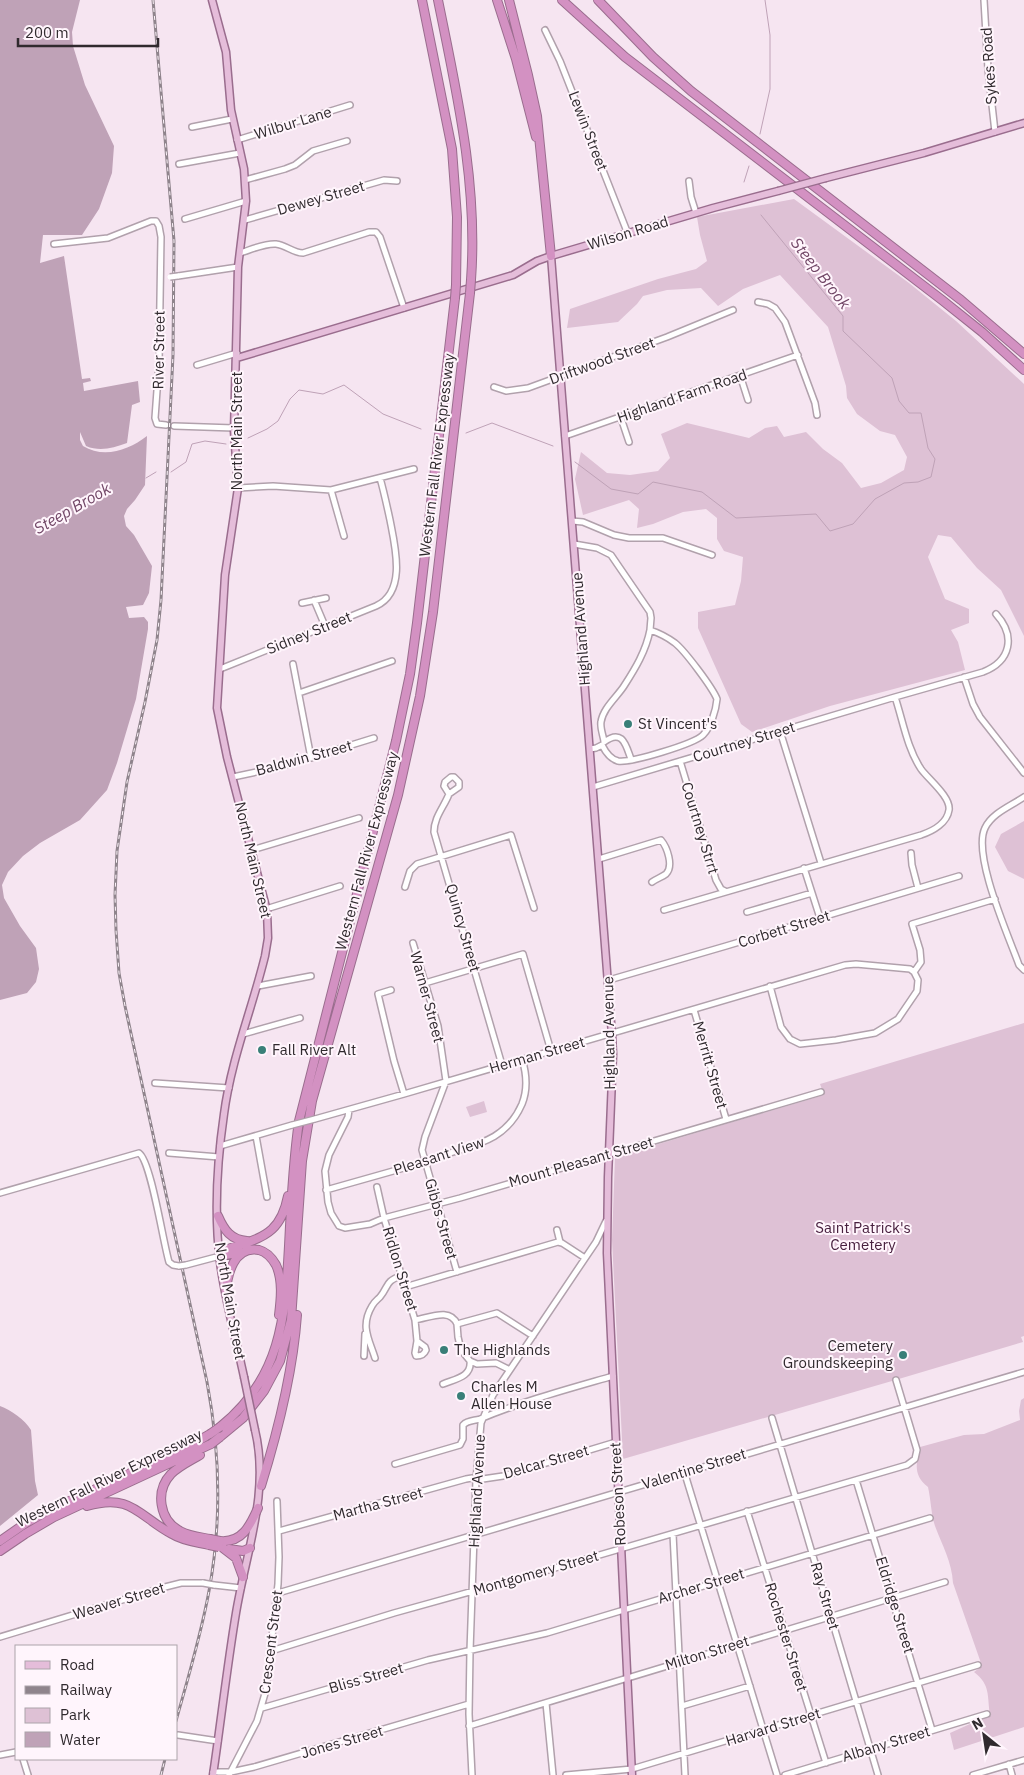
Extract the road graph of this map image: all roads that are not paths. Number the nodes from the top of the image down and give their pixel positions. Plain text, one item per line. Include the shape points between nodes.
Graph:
1 (212, 0) edge
2 (422, 0) edge
3 (438, 0) edge
4 (497, 0) edge
5 (508, 0) edge
6 (562, 0) edge
7 (598, 0) edge
8 (984, 0) edge
9 (546, 30) dead end
10 (350, 105) dead end
11 (232, 119) junction
12 (1024, 123) edge
13 (192, 128) dead end
14 (995, 132) junction
15 (237, 140) junction
16 (347, 141) dead end
17 (240, 153) junction
18 (542, 158) junction
19 (179, 164) dead end
20 (245, 180) junction
21 (397, 181) dead end
22 (689, 181) dead end
23 (246, 201) junction
24 (696, 213) junction
25 (184, 219) dead end
26 (245, 220) junction
27 (628, 234) junction
28 (54, 244) dead end
29 (240, 253) junction
30 (551, 256) junction
31 (238, 267) junction
32 (160, 278) junction
33 (758, 302) dead end
34 (404, 308) junction
35 (733, 310) dead end
36 (1024, 354) edge
37 (237, 355) junction
38 (798, 355) junction
39 (196, 365) dead end
40 (1024, 370) edge
41 (560, 375) junction
42 (740, 376) junction
43 (494, 386) dead end
44 (748, 400) dead end
45 (817, 415) dead end
46 (621, 418) junction
47 (166, 425) dead end
48 (174, 426) dead end
49 (234, 428) junction
50 (566, 436) junction
51 (629, 442) dead end
52 (414, 469) dead end
53 (380, 478) junction
54 (238, 488) junction
55 (331, 490) junction
56 (572, 521) junction
57 (344, 536) dead end
58 (574, 544) junction
59 (712, 555) dead end
60 (326, 598) dead end
61 (314, 600) junction
62 (302, 602) dead end
63 (996, 614) dead end
64 (325, 626) junction
65 (650, 630) junction
66 (392, 661) dead end
67 (293, 664) dead end
68 (220, 669) junction
69 (964, 677) junction
70 (299, 693) junction
71 (895, 697) junction
72 (780, 731) junction
73 (374, 738) dead end
74 (603, 743) junction
75 (590, 749) junction
76 (311, 758) junction
77 (631, 759) junction
78 (680, 761) junction
79 (1024, 773) edge
80 (233, 777) junction
81 (593, 788) junction
82 (449, 794) dead end
83 (1024, 797) edge
84 (359, 818) dead end
85 (252, 850) junction
86 (911, 853) dead end
87 (442, 857) junction
88 (599, 859) junction
89 (821, 863) junction
90 (804, 868) junction
91 (959, 876) dead end
92 (652, 882) dead end
93 (340, 886) dead end
94 (405, 887) dead end
95 (918, 888) junction
96 (725, 891) junction
97 (812, 892) junction
98 (995, 899) junction
99 (534, 908) dead end
100 (266, 909) junction
101 (664, 910) dead end
102 (747, 912) dead end
103 (820, 918) junction
104 (413, 943) dead end
105 (474, 967) junction
106 (1024, 970) edge
107 (914, 972) junction
108 (311, 976) dead end
109 (609, 980) junction
110 (425, 983) junction
111 (258, 986) junction
112 (770, 986) junction
113 (391, 990) dead end
114 (694, 1010) junction
115 (300, 1018) dead end
116 (243, 1034) junction
117 (612, 1034) junction
118 (551, 1051) junction
119 (522, 1059) junction
120 (502, 1065) junction
121 (446, 1081) junction
122 (156, 1083) dead end
123 (229, 1088) junction
124 (821, 1092) dead end
125 (404, 1094) junction
126 (349, 1110) junction
127 (726, 1119) junction
128 (256, 1136) junction
129 (220, 1146) junction
130 (169, 1153) dead end
131 (609, 1154) junction
132 (219, 1157) junction
133 (425, 1162) junction
134 (294, 1163) junction
135 (378, 1187) dead end
136 (326, 1190) junction
137 (0, 1193) edge
138 (267, 1197) dead end
139 (438, 1204) junction
140 (608, 1213) junction
141 (218, 1216) junction
142 (384, 1218) junction
143 (557, 1230) dead end
144 (254, 1241) junction
145 (560, 1242) junction
146 (247, 1251) junction
147 (220, 1256) junction
148 (585, 1258) junction
149 (296, 1272) junction
150 (456, 1272) junction
151 (401, 1276) junction
152 (405, 1287) junction
153 (226, 1293) junction
154 (415, 1320) junction
155 (458, 1324) junction
156 (366, 1334) junction
157 (534, 1336) junction
158 (417, 1341) dead end
159 (273, 1355) junction
160 (364, 1356) dead end
161 (376, 1358) dead end
162 (470, 1361) junction
163 (510, 1370) junction
164 (1024, 1372) edge
165 (613, 1376) junction
166 (896, 1380) dead end
167 (442, 1384) dead end
168 (903, 1407) junction
169 (483, 1417) junction
170 (772, 1418) dead end
171 (616, 1442) junction
172 (780, 1444) junction
173 (211, 1446) junction
174 (395, 1464) dead end
175 (684, 1472) junction
176 (476, 1480) junction
177 (856, 1480) junction
178 (261, 1486) junction
179 (618, 1492) junction
180 (795, 1498) junction
181 (277, 1501) dead end
182 (258, 1508) junction
183 (747, 1511) junction
184 (54, 1517) junction
185 (930, 1518) dead end
186 (701, 1525) junction
187 (279, 1531) junction
188 (474, 1534) junction
189 (673, 1534) junction
190 (874, 1535) junction
191 (0, 1541) edge
192 (210, 1542) junction
193 (221, 1546) junction
194 (250, 1548) junction
195 (621, 1549) junction
196 (0, 1551) edge
197 (812, 1552) junction
198 (764, 1567) junction
199 (243, 1577) junction
200 (719, 1582) junction
201 (945, 1582) dead end
202 (241, 1588) junction
203 (473, 1592) junction
204 (278, 1593) junction
205 (676, 1594) junction
206 (893, 1597) junction
207 (624, 1610) junction
208 (830, 1616) junction
209 (783, 1630) junction
210 (0, 1637) edge
211 (738, 1644) junction
212 (271, 1651) junction
213 (470, 1652) junction
214 (680, 1661) junction
215 (978, 1665) dead end
216 (627, 1677) junction
217 (918, 1683) junction
218 (750, 1686) junction
219 (856, 1702) junction
220 (546, 1703) junction
221 (469, 1704) junction
222 (682, 1706) junction
223 (262, 1708) junction
224 (987, 1714) dead end
225 (810, 1716) junction
226 (469, 1726) junction
227 (763, 1729) junction
228 (932, 1730) junction
229 (178, 1735) dead end
230 (218, 1742) junction
231 (870, 1749) junction
232 (15, 1752) edge
233 (0, 1755) edge
234 (684, 1755) junction
235 (23, 1760) edge
236 (1024, 1760) edge
237 (826, 1763) junction
238 (1009, 1764) junction
239 (632, 1772) edge
240 (230, 1773) edge
241 (213, 1774) edge
242 (28, 1775) edge
243 (472, 1775) edge
244 (553, 1775) edge
245 (566, 1775) edge
246 (685, 1775) edge
247 (777, 1775) edge
248 (785, 1775) edge
249 (878, 1775) edge
250 (973, 1775) edge
251 (1012, 1775) edge

1 - 11 main road, North Main Street via 226,52
2 - 134 highway, Western Fall River Expressway, bridge via 452,149 458,217 455,298 408,682 388,774 305,1096
3 - 149 highway, Western Fall River Expressway, bridge via 467,152 472,220 470,293 423,679 398,796 312,1101 303,1153
4 - 18 highway via 521,75
5 - 18 highway via 534,100
6 - 40 highway via 625,57 948,305
7 - 36 highway via 691,91 961,300
8 - 14 street, Sykes Road
9 - 27 street, Lewin Street
10 - 15 street, Wilbur Lane
11 - 13 street
11 - 15 main road, North Main Street
12 - 14 main road, Wilson Road
14 - 24 main road, Wilson Road, bridge
15 - 17 main road, North Main Street
16 - 20 street via 313,151 285,169
17 - 19 street
17 - 20 main road, North Main Street
18 - 30 highway
20 - 23 main road, North Main Street
21 - 26 street, Dewey Street via 384,180
22 - 24 street
23 - 25 street
23 - 26 main road, North Main Street
24 - 27 main road, Wilson Road
26 - 29 main road, North Main Street
27 - 30 main road, Wilson Road
28 - 32 street, River Street via 108,238 156,221 161,237
29 - 31 main road, North Main Street
29 - 34 street via 273,244 303,253 376,232
30 - 34 main road, Wilson Road via 513,275
30 - 41 main road, Highland Avenue
31 - 32 street, bridge
31 - 37 main road, North Main Street
32 - 47 street, River Street via 156,421
33 - 38 street via 768,304 780,314
34 - 37 main road, Wilson Road
35 - 41 street, Driftwood Street via 594,365
37 - 39 street, Wilson Road
37 - 49 main road, North Main Street
38 - 42 street, Highland Farm Road
38 - 45 street
41 - 43 street, Driftwood Street via 524,389 506,391
41 - 50 main road, Highland Avenue
42 - 44 street
42 - 46 street, Highland Farm Road
46 - 50 street, Highland Farm Road
46 - 51 street
48 - 49 street
49 - 54 main road, North Main Street
50 - 56 main road, Highland Avenue
52 - 53 street
53 - 55 street
53 - 64 street, Sidney Street via 396,546 392,590 380,604
54 - 55 street via 273,486
54 - 68 main road, North Main Street via 224,575
55 - 57 street
56 - 58 main road, Highland Avenue
56 - 59 street via 583,522 614,536 663,538
58 - 65 street via 597,548 612,557 650,612
58 - 75 main road, Highland Avenue
60 - 61 street
61 - 62 street
61 - 64 street
63 - 69 street, Courtney Street via 1007,630 1006,654 992,668
64 - 68 street, Sidney Street
65 - 74 street via 639,660 603,716
65 - 77 street via 678,646 717,701 707,730 699,738 644,758
66 - 70 street
67 - 70 street
68 - 80 main road, North Main Street via 217,712
69 - 71 street, Courtney Street
69 - 79 street via 980,717
70 - 76 street
71 - 72 street, Courtney Street
71 - 89 street via 916,760 946,799 948,813 940,825 928,832
72 - 78 street, Courtney Street
72 - 89 street
73 - 76 street, Baldwin Street
74 - 75 street
74 - 77 street via 608,755 615,760
74 - 77 street via 614,738 623,740
75 - 81 main road, Highland Avenue
76 - 80 street, Baldwin Street
78 - 81 street, Courtney Street
78 - 96 street, Courtney Strrt via 715,878
80 - 85 main road, North Main Street
81 - 88 main road, Highland Avenue
82 - 87 street, Quincy Street via 434,824
83 - 98 street via 991,819 984,832 985,868
84 - 85 street
85 - 100 main road, North Main Street
86 - 95 street
87 - 94 street via 413,866
87 - 99 street via 511,835
87 - 105 street, Quincy Street
88 - 92 street via 661,840 669,869
88 - 109 main road, Highland Avenue
89 - 90 street
90 - 96 street
90 - 97 street
91 - 95 street, Corbett Street
93 - 100 street
95 - 103 street, Corbett Street
96 - 101 street
97 - 102 street
97 - 103 street
98 - 106 street
98 - 107 street via 912,924 921,962
100 - 111 main road, North Main Street via 268,938
103 - 109 street, Corbett Street
104 - 110 street, Warner Street
105 - 110 street
105 - 118 street via 524,954
105 - 120 street, Quincy Street
107 - 112 street, Herman Street via 848,964
107 - 112 street via 918,980 917,991 895,1022 872,1034 800,1044 790,1039 780,1024
108 - 111 street
109 - 117 main road, Highland Avenue
110 - 121 street, Warner Street via 438,1026
111 - 116 main road, North Main Street
112 - 114 street, Herman Street
113 - 125 street via 378,994
114 - 117 street, Herman Street
114 - 127 street, Merritt Street
115 - 116 street
116 - 123 main road, North Main Street
117 - 118 street, Herman Street
117 - 131 main road, Highland Avenue
118 - 119 street, Herman Street
119 - 120 street, Herman Street
119 - 133 street, Pleasant View via 526,1070 526,1094 509,1126 500,1135
120 - 121 street, Herman Street
121 - 125 street, Herman Street
121 - 133 street, Gibbs Street via 425,1137 422,1150
122 - 123 street
123 - 129 main road, North Main Street
124 - 127 street, Mount Pleasant Street
125 - 126 street, Herman Street
126 - 128 street, Herman Street, bridge
126 - 136 street via 329,1155 325,1171
127 - 131 street, Mount Pleasant Street
128 - 129 street, Herman Street
128 - 138 street
129 - 132 main road, North Main Street
130 - 132 street
131 - 139 street, Mount Pleasant Street
131 - 140 main road, Highland Avenue
132 - 141 main road, North Main Street
133 - 136 street, Pleasant View
133 - 139 street, Gibbs Street
134 - 144 highway via 282,1216 270,1231
134 - 159 highway, Western Fall River Expressway via 285,1305
135 - 142 street, Ridlon Street
136 - 142 street, Mount Pleasant Street via 331,1214 341,1227 354,1228
137 - 147 street, bridge via 138,1153 145,1161 168,1259 173,1266
139 - 142 street, Mount Pleasant Street
139 - 150 street, Gibbs Street
140 - 148 street, Highland Avenue via 600,1235
140 - 165 main road, Robeson Street
141 - 144 highway via 232,1237
141 - 147 main road, North Main Street
142 - 151 street, Ridlon Street
143 - 145 street
144 - 147 highway via 226,1249
145 - 148 street
145 - 150 street
146 - 147 highway
146 - 153 highway via 232,1265
146 - 159 highway via 259,1250 267,1254 278,1273 280,1305
147 - 153 main road, North Main Street
148 - 157 street, Highland Avenue
149 - 173 highway, Western Fall River Expressway via 293,1312 283,1353 273,1376 243,1418
149 - 178 highway via 297,1312 292,1354
150 - 152 street
151 - 152 street, Ridlon Street
151 - 156 street via 388,1282 371,1306
152 - 154 street, Ridlon Street
153 - 178 main road, North Main Street, bridge via 255,1430
154 - 155 street via 445,1314 452,1316
154 - 158 street, Ridlon Street
155 - 157 street via 497,1313
155 - 162 street via 461,1350
156 - 160 street
156 - 161 street
157 - 163 street, Highland Avenue
159 - 191 highway, Western Fall River Expressway, bridge via 253,1392 210,1434 48,1511
162 - 163 street via 496,1364
162 - 167 street via 466,1375
163 - 169 street, Highland Avenue
164 - 168 street, Valentine Street
165 - 169 street
165 - 171 main road, Robeson Street
166 - 168 street
168 - 172 street, Valentine Street
168 - 177 street, Montgomery Street via 916,1445 915,1459 907,1465
169 - 174 street via 463,1425 460,1445
169 - 176 street, Highland Avenue
170 - 172 street, Ray Street
171 - 176 street, Delcar Street via 503,1476
171 - 179 main road, Robeson Street
172 - 175 street, Valentine Street
172 - 180 street, Ray Street
173 - 184 highway, Western Fall River Expressway
173 - 192 highway via 171,1474 161,1498 164,1514 175,1528
175 - 179 street, Valentine Street
175 - 186 street
176 - 187 street, Martha Street via 466,1479
176 - 188 street, Highland Avenue
177 - 180 street, Montgomery Street
177 - 190 street, Eldridge Street
178 - 182 main road, North Main Street
179 - 188 street, Valentine Street
179 - 195 main road, Robeson Street
180 - 183 street, Montgomery Street
180 - 197 street, Ray Street
181 - 187 street, Crescent Street
182 - 193 highway via 242,1535
182 - 194 main road, North Main Street
183 - 186 street, Montgomery Street
183 - 198 street, Rochester Street
184 - 192 highway via 95,1504 121,1503 137,1509 175,1536
184 - 196 highway, Western Fall River Expressway
185 - 190 street, Archer Street
186 - 189 street, Montgomery Street
186 - 200 street
187 - 204 street, Crescent Street
188 - 203 street, Highland Avenue
188 - 204 street, Valentine Street
189 - 195 street, Montgomery Street
189 - 205 street
190 - 197 street, Archer Street
190 - 206 street, Eldridge Street
192 - 193 highway, bridge
193 - 194 highway via 242,1551
193 - 199 highway via 236,1558
194 - 199 main road, North Main Street
195 - 203 street, Montgomery Street
195 - 207 main road, Robeson Street
197 - 198 street, Archer Street
197 - 208 street, Ray Street
198 - 200 street, Archer Street
198 - 209 street, Rochester Street
199 - 202 main road, North Main Street
200 - 205 street, Archer Street
200 - 211 street
201 - 206 street, Milton Street
202 - 210 street, Weaver Street, bridge via 187,1582
202 - 230 main road, North Main Street
203 - 212 street, Montgomery Street
203 - 213 street, Highland Avenue
204 - 212 street, Crescent Street
205 - 207 street, Archer Street
205 - 214 street
206 - 208 street, Milton Street
206 - 217 street, Eldridge Street
207 - 213 street, Archer Street
207 - 216 main road, Robeson Street
208 - 209 street, Milton Street
208 - 219 street, Ray Street
209 - 211 street, Milton Street
209 - 225 street, Rochester Street
211 - 214 street, Milton Street
211 - 218 street
212 - 223 street, Crescent Street
213 - 221 street, Highland Avenue
213 - 223 street, Bliss Street via 428,1660
214 - 216 street, Milton Street
214 - 222 street
215 - 217 street, Harvard Street
216 - 220 street, Milton Street
216 - 239 main road, Robeson Street
217 - 219 street, Harvard Street
217 - 228 street, Eldridge Street
218 - 222 street
218 - 227 street
219 - 225 street, Harvard Street
219 - 231 street, Ray Street
220 - 226 street, Milton Street
220 - 244 street
221 - 226 street, Highland Avenue
221 - 240 street, Jones Street
222 - 234 street
223 - 240 street, Crescent Street
224 - 228 street, Albany Street
225 - 227 street, Harvard Street
225 - 237 street, Rochester Street
226 - 243 street, Highland Avenue
227 - 234 street, Harvard Street
227 - 247 street
228 - 231 street, Albany Street
229 - 230 street
230 - 241 main road, North Main Street
231 - 237 street, Albany Street
231 - 249 street, Ray Street
232 - 233 street
234 - 239 street, Harvard Street
234 - 246 street
235 - 242 street
236 - 238 street
237 - 248 street, Albany Street
238 - 250 street
238 - 251 street
239 - 245 street, Harvard Street
240 - 241 street, Jones Street

